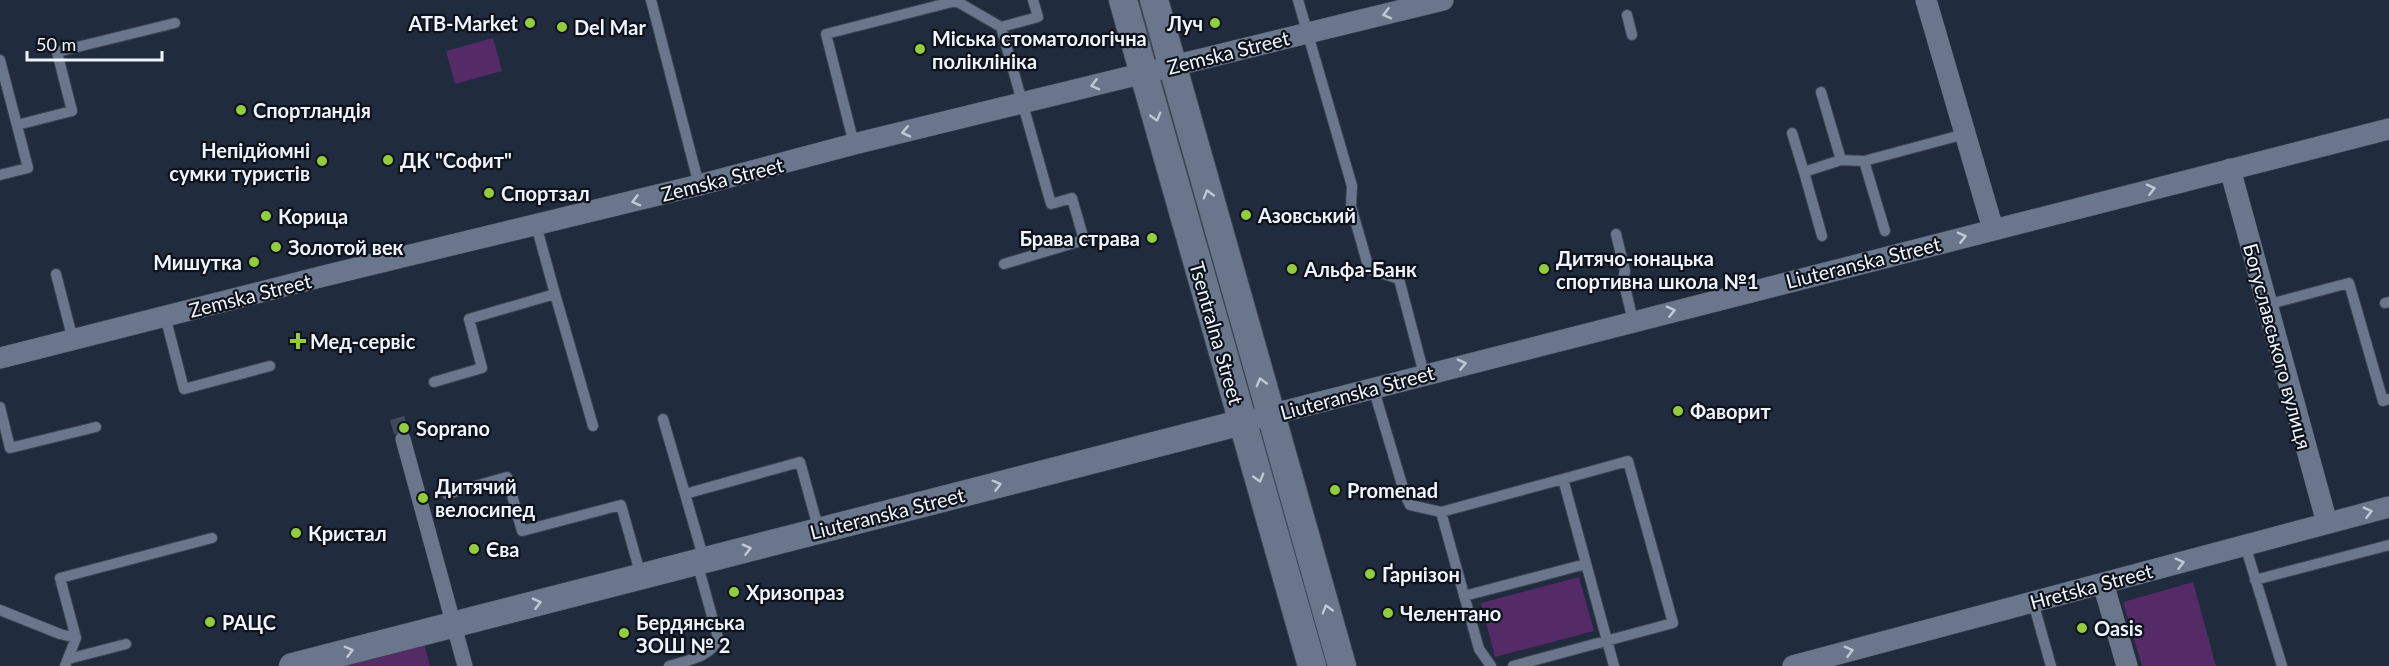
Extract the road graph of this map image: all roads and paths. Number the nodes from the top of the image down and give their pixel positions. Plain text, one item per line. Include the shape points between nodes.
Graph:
1 (651, 0) edge
2 (1033, 0) edge
3 (1123, 0) edge
4 (1154, 0) edge
5 (1298, 0) edge
6 (1443, 0) edge
7 (1926, 0) edge
8 (1628, 15) dead end
9 (176, 23) dead end
10 (1001, 27) junction
11 (1308, 33) junction
12 (1632, 35) dead end
13 (0, 60) edge
14 (1172, 66) junction
15 (1143, 73) junction
16 (1821, 92) dead end
17 (1023, 104) junction
18 (16, 125) junction
19 (2389, 129) edge
20 (1792, 133) dead end
21 (1965, 134) junction
22 (854, 144) junction
23 (1841, 160) junction
24 (1864, 161) junction
25 (2230, 169) junction
26 (1804, 172) junction
27 (0, 175) edge
28 (699, 185) junction
29 (536, 225) junction
30 (1993, 229) junction
31 (1885, 231) dead end
32 (1616, 234) dead end
33 (1822, 236) dead end
34 (1004, 264) dead end
35 (56, 274) dead end
36 (555, 294) junction
37 (2266, 305) junction
38 (165, 316) junction
39 (1633, 321) junction
40 (73, 340) junction
41 (0, 358) edge
42 (270, 366) dead end
43 (1424, 374) junction
44 (434, 382) dead end
45 (1373, 387) junction
46 (2389, 399) edge
47 (0, 407) edge
48 (1270, 415) junction
49 (663, 419) dead end
50 (1243, 422) junction
51 (593, 426) dead end
52 (96, 427) dead end
53 (403, 439) tunnel mouth
54 (1563, 479) junction
55 (447, 494) dead end
56 (685, 494) junction
57 (2389, 507) edge
58 (1441, 512) junction
59 (2327, 523) junction
60 (819, 531) junction
61 (212, 538) dead end
62 (2245, 545) junction
63 (2389, 545) edge
64 (700, 561) junction
65 (1586, 564) junction
66 (641, 576) junction
67 (2256, 580) junction
68 (2103, 583) junction
69 (1464, 596) junction
70 (2033, 602) junction
71 (0, 610) edge
72 (454, 624) junction
73 (76, 638) junction
74 (1607, 641) junction
75 (126, 644) dead end
76 (67, 663) edge
77 (292, 666) edge
78 (465, 666) edge
79 (669, 666) edge
80 (1312, 666) edge
81 (1342, 666) edge
82 (1491, 666) edge
83 (1514, 666) edge
84 (1614, 666) edge
85 (1793, 666) edge
86 (2051, 666) edge
87 (2127, 666) edge
88 (2282, 666) edge

1 - 28 lane
2 - 10 lane via 1038,17
3 - 15 main road, Tsentralna Street
4 - 14 main road, Tsentralna Street
5 - 11 lane
6 -> 11 street, Zemska Street
7 - 21 street
8 - 12 lane
9 - 18 lane via 57,52 72,111
10 - 17 lane
10 - 22 lane via 956,1 826,34
11 - 14 street, Zemska Street
11 - 43 lane via 1352,186 1350,206 1369,269 1399,279
13 - 18 lane
14 - 15 street, Zemska Street
48 -> 14 main road, Tsentralna Street
15 -> 17 street, Zemska Street
15 -> 50 main road, Tsentralna Street
16 - 23 lane
17 -> 22 street, Zemska Street
17 - 34 lane via 1051,204 1072,198 1084,240
18 - 27 lane via 28,168
19 - 25 street, Liuteranska Street
20 - 26 lane
21 - 24 lane
21 - 30 street
22 - 28 street, Zemska Street
23 - 24 lane
23 - 26 lane
24 - 31 lane
30 -> 25 street, Liuteranska Street
25 - 37 street, Богуславського вулиця
26 - 33 lane
28 -> 29 street, Zemska Street
29 - 36 lane
29 - 38 street, Zemska Street
39 -> 30 street, Liuteranska Street
32 - 39 lane
35 - 40 lane
36 - 44 lane via 469,319 483,368
36 - 51 lane
37 - 46 lane via 2349,283 2383,401
37 - 59 street, Богуславського вулиця
38 - 40 street, Zemska Street
38 - 42 lane via 184,389
43 -> 39 street, Liuteranska Street
40 - 41 street, Zemska Street
43 - 45 street, Liuteranska Street
45 - 48 street, Liuteranska Street
45 - 58 lane via 1410,505
47 - 52 lane via 10,448
48 - 50 street, Liuteranska Street
81 -> 48 main road, Tsentralna Street
49 - 56 lane
60 -> 50 street, Liuteranska Street
50 -> 80 main road, Tsentralna Street
53 - 72 street
54 - 58 lane
54 - 65 lane
54 - 74 lane via 1628,461 1673,623
55 - 66 lane via 507,477 522,531 621,504
56 - 60 lane via 800,462
56 - 64 lane
59 -> 57 street, Hretska Street
58 - 69 lane
59 - 62 street, Hretska Street
64 -> 60 street, Liuteranska Street
61 - 73 lane via 60,578
62 - 67 lane
68 -> 62 street, Hretska Street
63 - 67 lane
64 - 66 street, Liuteranska Street
64 - 79 lane via 718,638 709,653
65 - 69 lane
65 - 74 lane
72 -> 66 street, Liuteranska Street
67 - 88 lane
68 - 70 street, Hretska Street
68 - 87 street
69 - 82 lane via 1479,649
85 -> 70 street, Hretska Street
70 - 86 lane
71 - 73 lane
77 -> 72 street, Liuteranska Street
72 - 78 street
73 - 76 lane
74 - 83 lane
74 - 84 lane
75 - 76 lane

